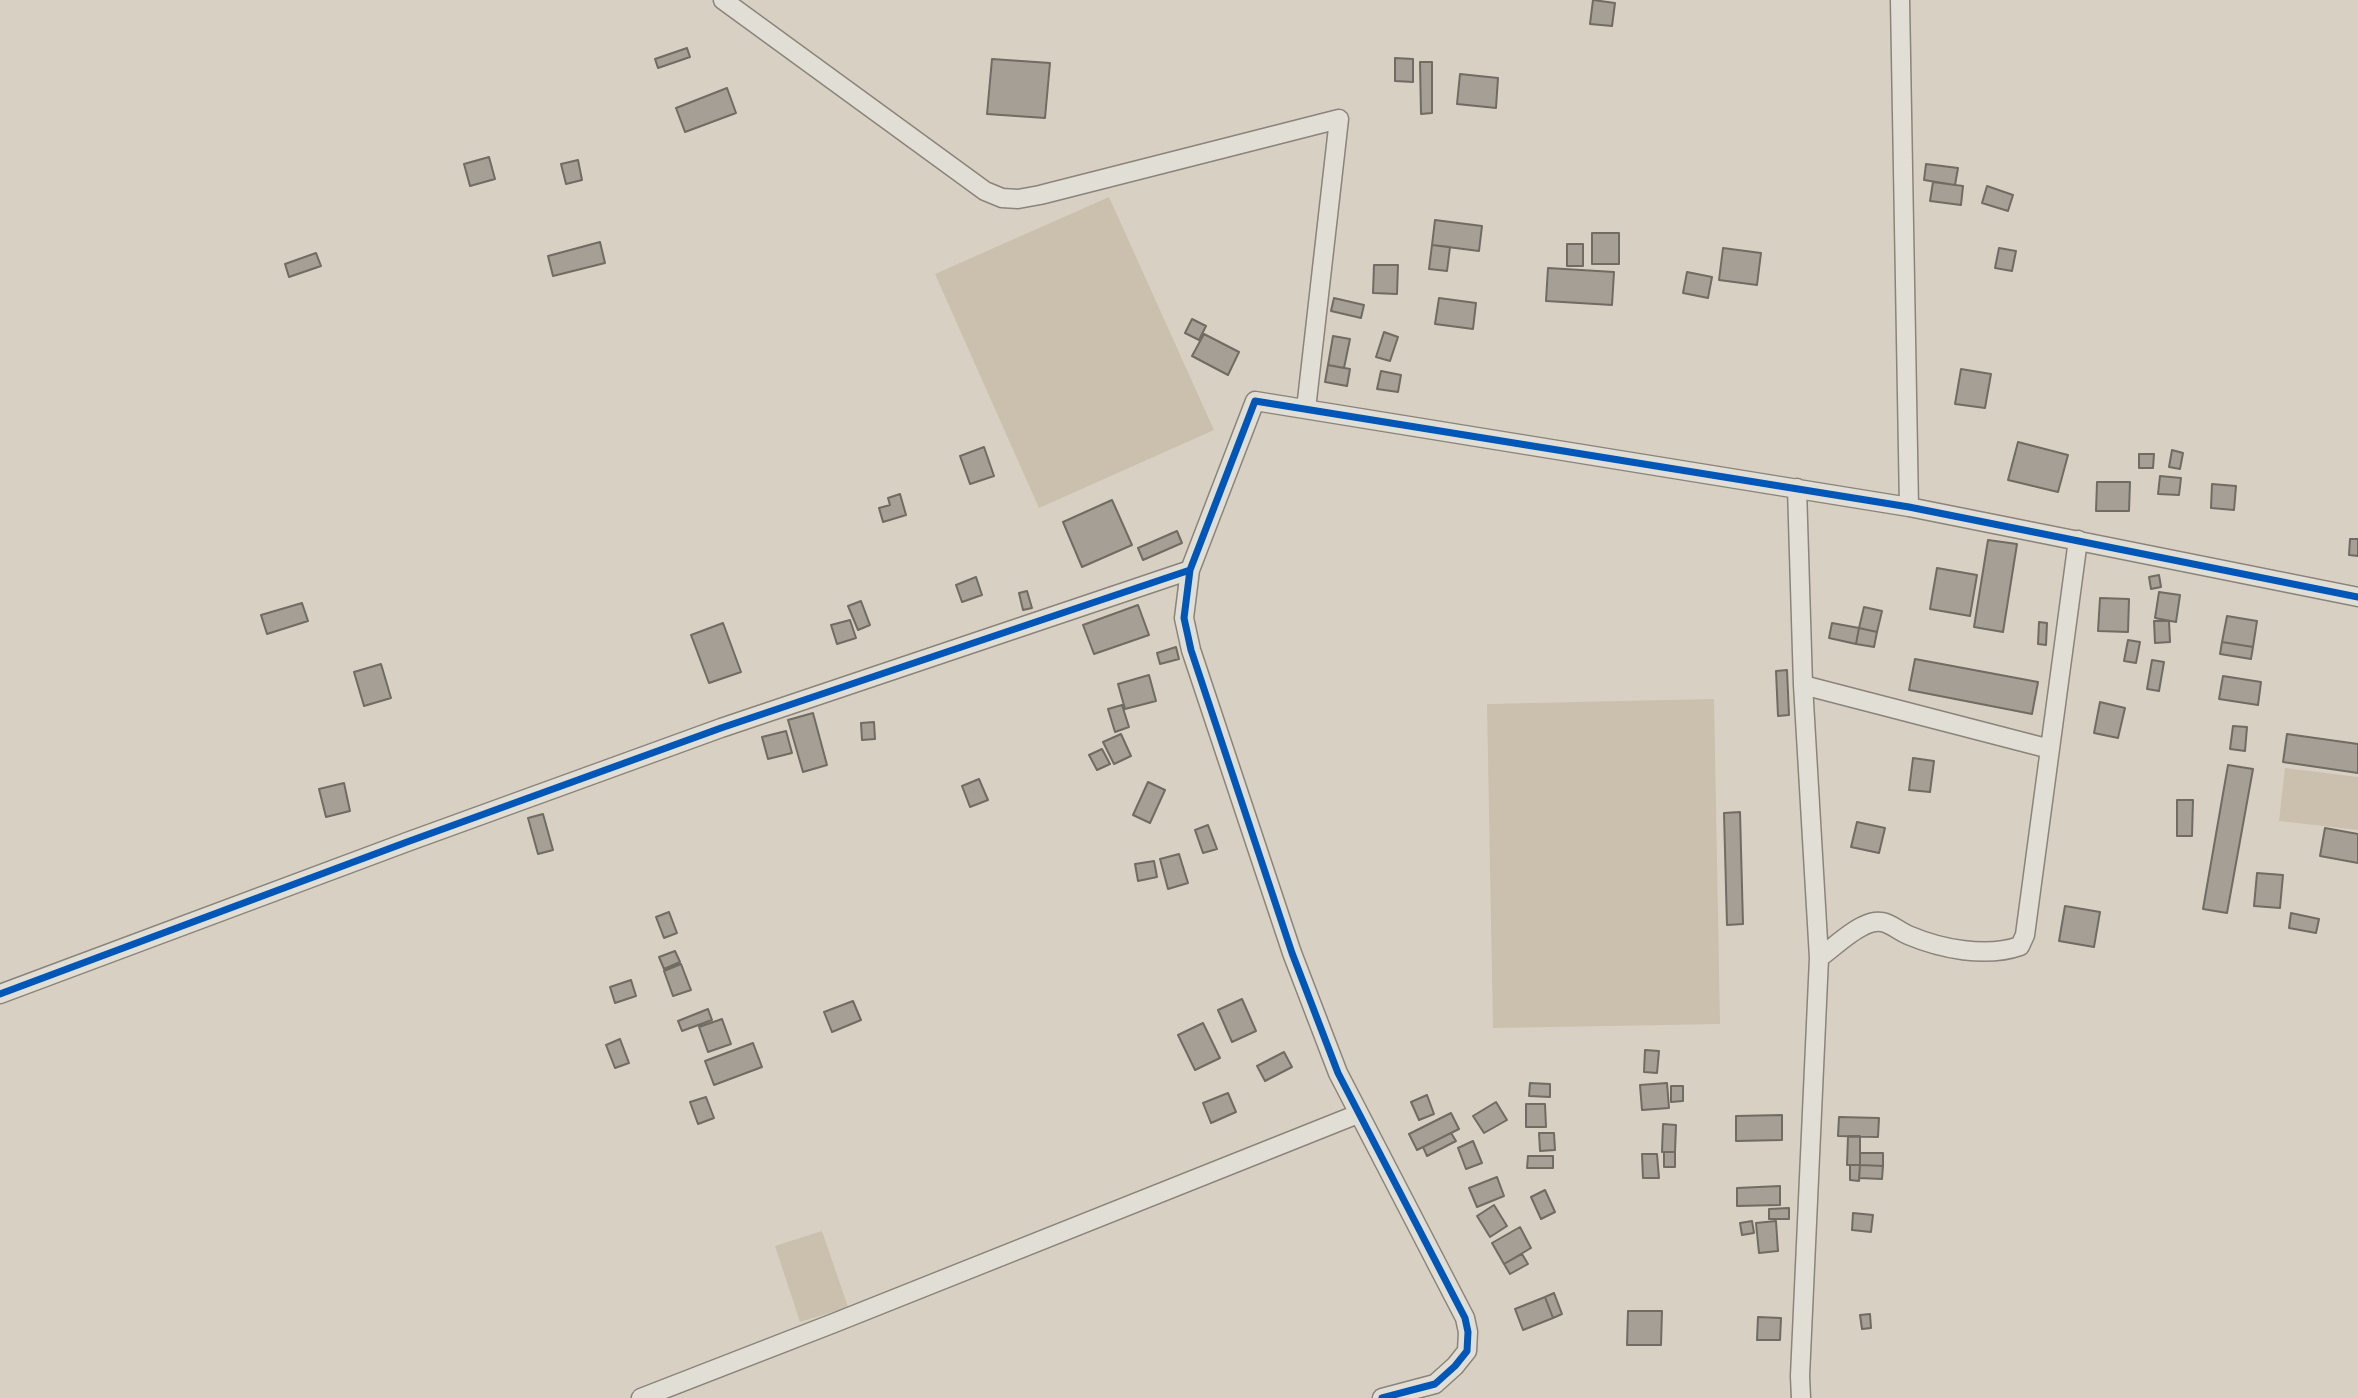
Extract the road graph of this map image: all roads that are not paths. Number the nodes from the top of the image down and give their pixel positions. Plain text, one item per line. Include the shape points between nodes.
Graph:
1 (723, 0) edge
2 (1900, 0) edge
3 (1306, 409) junction
4 (1797, 488) junction
5 (1909, 507) junction
6 (2078, 540) junction
7 (1190, 570) junction
8 (2358, 597) edge
9 (1803, 685) junction
10 (2050, 749) junction
11 (1819, 958) junction
12 (0, 994) edge
13 (1358, 1114) junction
14 (640, 1398) edge
15 (1382, 1398) edge
16 (1801, 1398) edge

1 - 3 street via 985,191 1002,198 1040,195 1339,118
2 - 5 street
3 - 4 street
3 - 7 street via 1255,401
4 - 5 street
4 - 9 street
5 - 6 street
6 - 8 street
6 - 10 street
7 - 12 street via 721,728
7 - 13 street via 1184,618 1191,650 1292,953
9 - 10 street
9 - 11 street
10 - 11 street via 2020,946 2003,952 1955,948 1879,922 1864,926
11 - 16 street
13 - 14 street
13 - 15 street via 1465,1318 1468,1332 1467,1350 1435,1384

